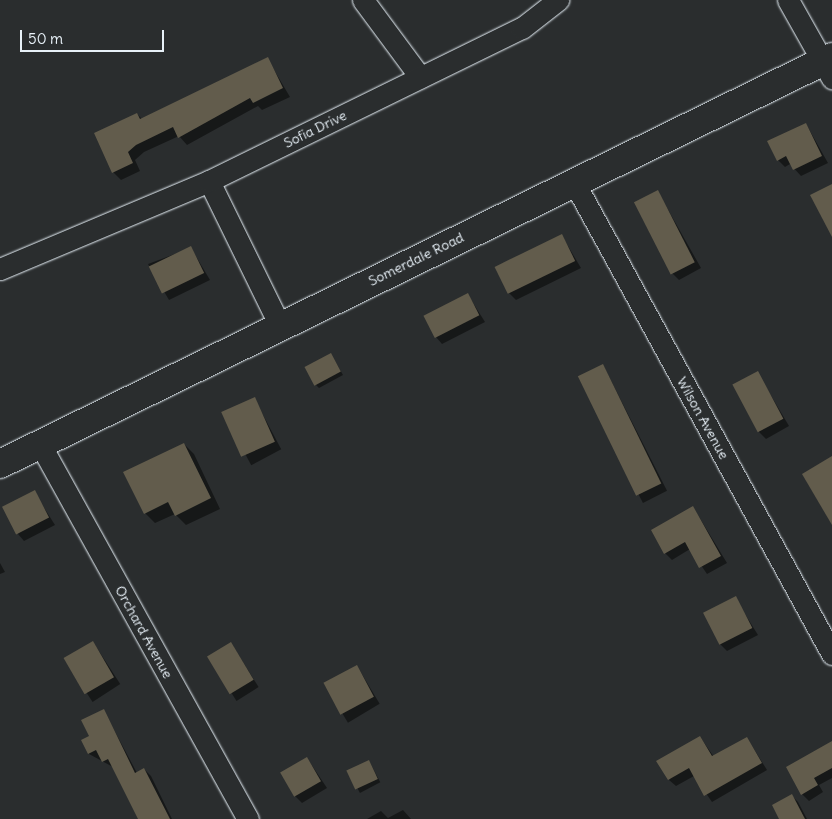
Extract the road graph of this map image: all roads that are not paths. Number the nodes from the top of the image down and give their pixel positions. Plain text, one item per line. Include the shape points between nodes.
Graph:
1 (363, 0) edge
2 (558, 0) edge
3 (788, 0) edge
4 (829, 65) edge
5 (420, 77) junction
6 (209, 181) junction
7 (574, 182) junction
8 (0, 269) edge
9 (280, 326) junction
10 (40, 444) junction
11 (0, 464) edge
12 (832, 654) edge
13 (248, 819) edge

1 - 5 street
2 - 5 street, Sofia Drive via 522,28
3 - 4 street
4 - 7 main road, Somerdale Road
5 - 6 street, Sofia Drive
6 - 8 street, Sofia Drive
6 - 9 street
7 - 9 main road, Somerdale Road
7 - 12 street, Wilson Avenue
9 - 10 main road, Somerdale Road
10 - 11 main road, Somerdale Road
10 - 13 street, Orchard Avenue

